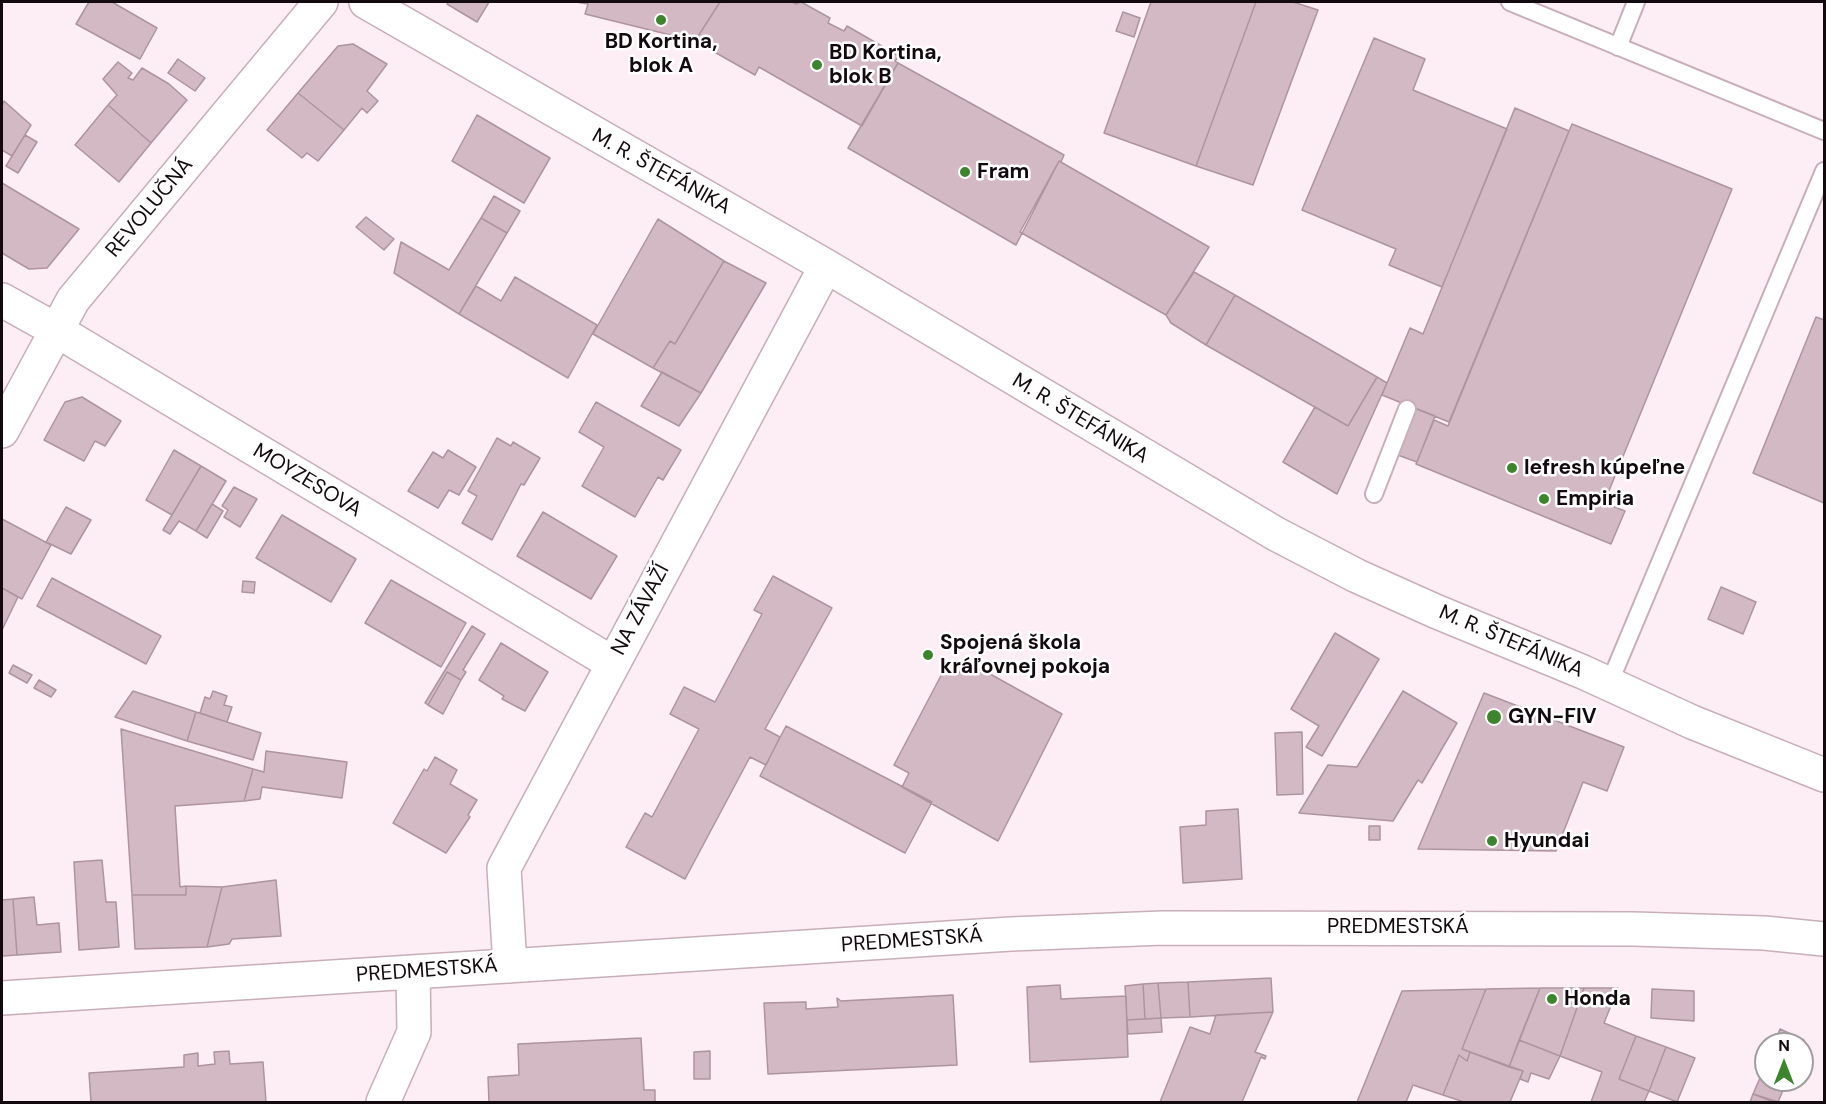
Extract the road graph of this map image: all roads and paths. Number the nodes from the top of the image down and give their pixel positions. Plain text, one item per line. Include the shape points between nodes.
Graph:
1 (321, 2) edge
2 (366, 2) edge
3 (1510, 2) edge
4 (1636, 2) edge
5 (1617, 47) junction
6 (1824, 131) edge
7 (1824, 171) edge
8 (826, 266) junction
9 (2, 300) edge
10 (56, 330) junction
11 (1407, 409) dead end
12 (2, 431) edge
13 (1374, 494) dead end
14 (612, 663) junction
15 (1609, 684) junction
16 (1824, 775) edge
17 (1824, 939) edge
18 (510, 966) junction
19 (413, 972) junction
20 (2, 998) edge
21 (383, 1102) edge

1 - 10 street, REVOLUČNÁ via 73,300
2 - 8 street, M. R. ŠTEFÁNIKA
3 - 5 lane
4 - 5 lane
5 - 6 lane
7 - 15 lane
8 - 14 street, NA ZÁVAŽÍ
8 - 15 street, M. R. ŠTEFÁNIKA via 1294,544 1416,602
9 - 10 street, MOYZESOVA
10 - 12 street, REVOLUČNÁ
10 - 14 street, MOYZESOVA
11 - 13 lane
14 - 18 street, NA ZÁVAŽÍ via 504,868
15 - 16 street, M. R. ŠTEFÁNIKA
17 - 18 street, PREDMESTSKÁ via 1633,929 1163,928
18 - 19 street, PREDMESTSKÁ
19 - 20 street, PREDMESTSKÁ
19 - 21 street via 414,1032

